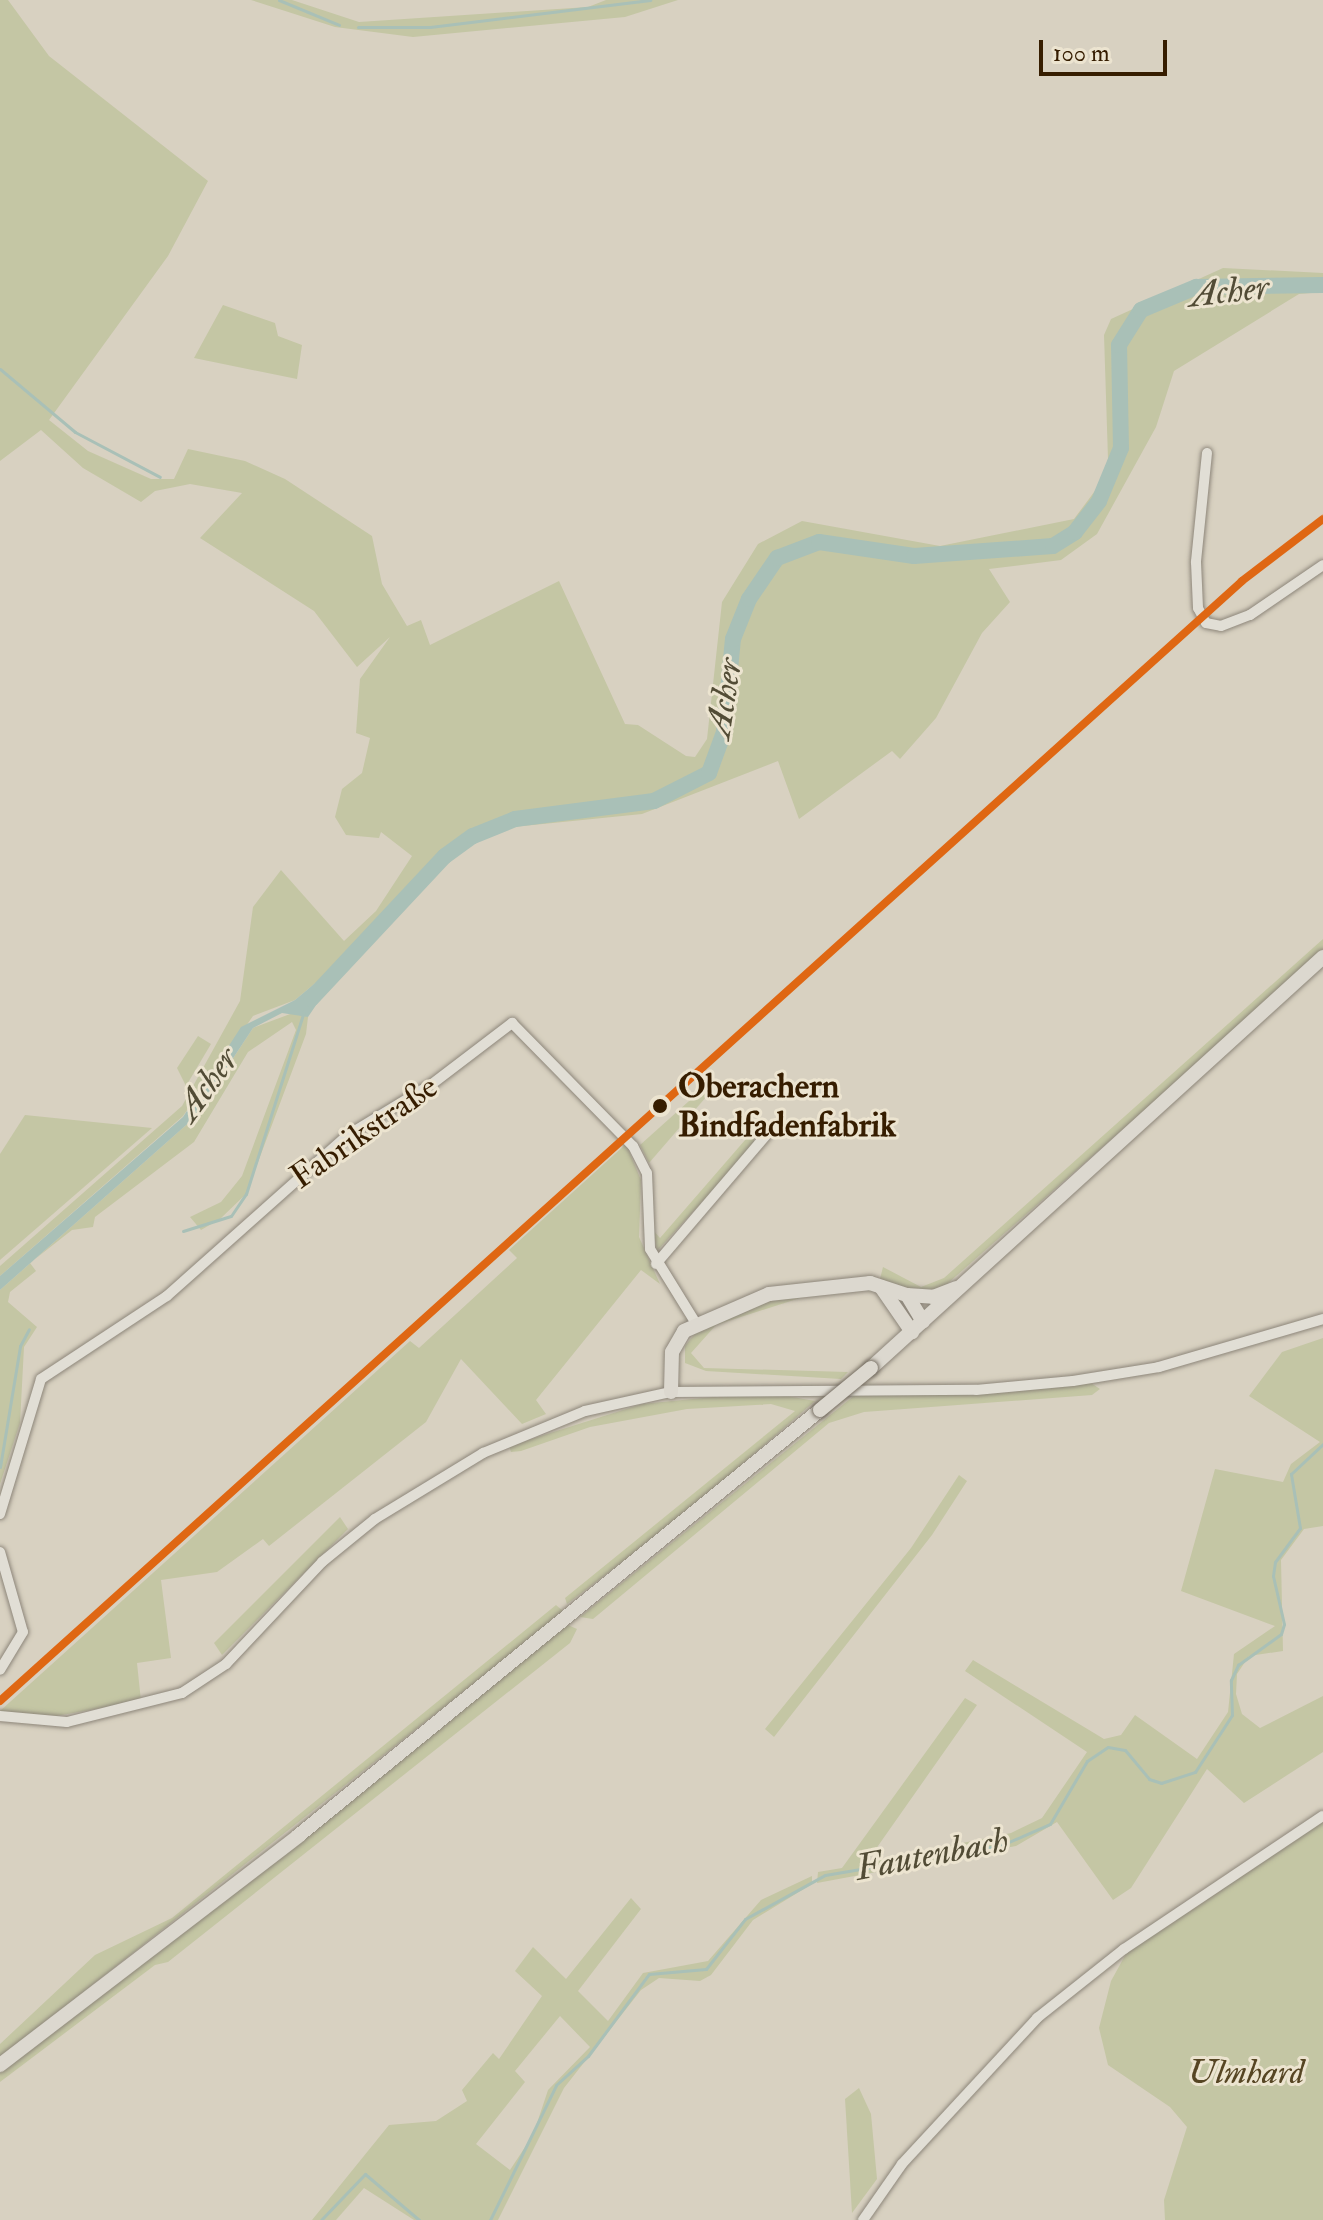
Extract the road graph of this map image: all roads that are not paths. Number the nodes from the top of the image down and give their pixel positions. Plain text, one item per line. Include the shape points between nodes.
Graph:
1 (1207, 453) dead end
2 (1323, 565) edge
3 (1323, 957) edge
4 (766, 1135) dead end
5 (656, 1264) junction
6 (964, 1285) junction
7 (881, 1287) junction
8 (907, 1295) junction
9 (1323, 1319) edge
10 (695, 1322) junction
11 (918, 1327) junction
12 (671, 1392) junction
13 (0, 1514) edge
14 (0, 1552) edge
15 (0, 1670) edge
16 (0, 1716) edge
17 (1323, 1816) edge
18 (0, 2065) edge
19 (863, 2220) edge

1 - 2 street via 1196,562 1198,608 1206,623 1221,626 1250,615
3 - 6 main road
4 - 5 street
5 - 10 street, Fabrikstraße
5 - 13 street, Fabrikstraße via 650,1249 647,1173 633,1146 512,1023 432,1084 348,1135 167,1296 41,1379
6 - 8 main road via 933,1297
6 - 11 main road
7 - 8 main road
7 - 10 main road via 832,1285 769,1294
7 - 11 main road
8 - 11 main road
9 - 12 street via 1159,1367 1034,1386
10 - 12 main road via 672,1352
11 - 18 main road, bridge via 298,1836
12 - 16 street via 539,1428 431,1483 322,1562 226,1664 182,1693 67,1722
14 - 15 street via 23,1632
17 - 19 street via 1124,1949 1037,2018 902,2164

